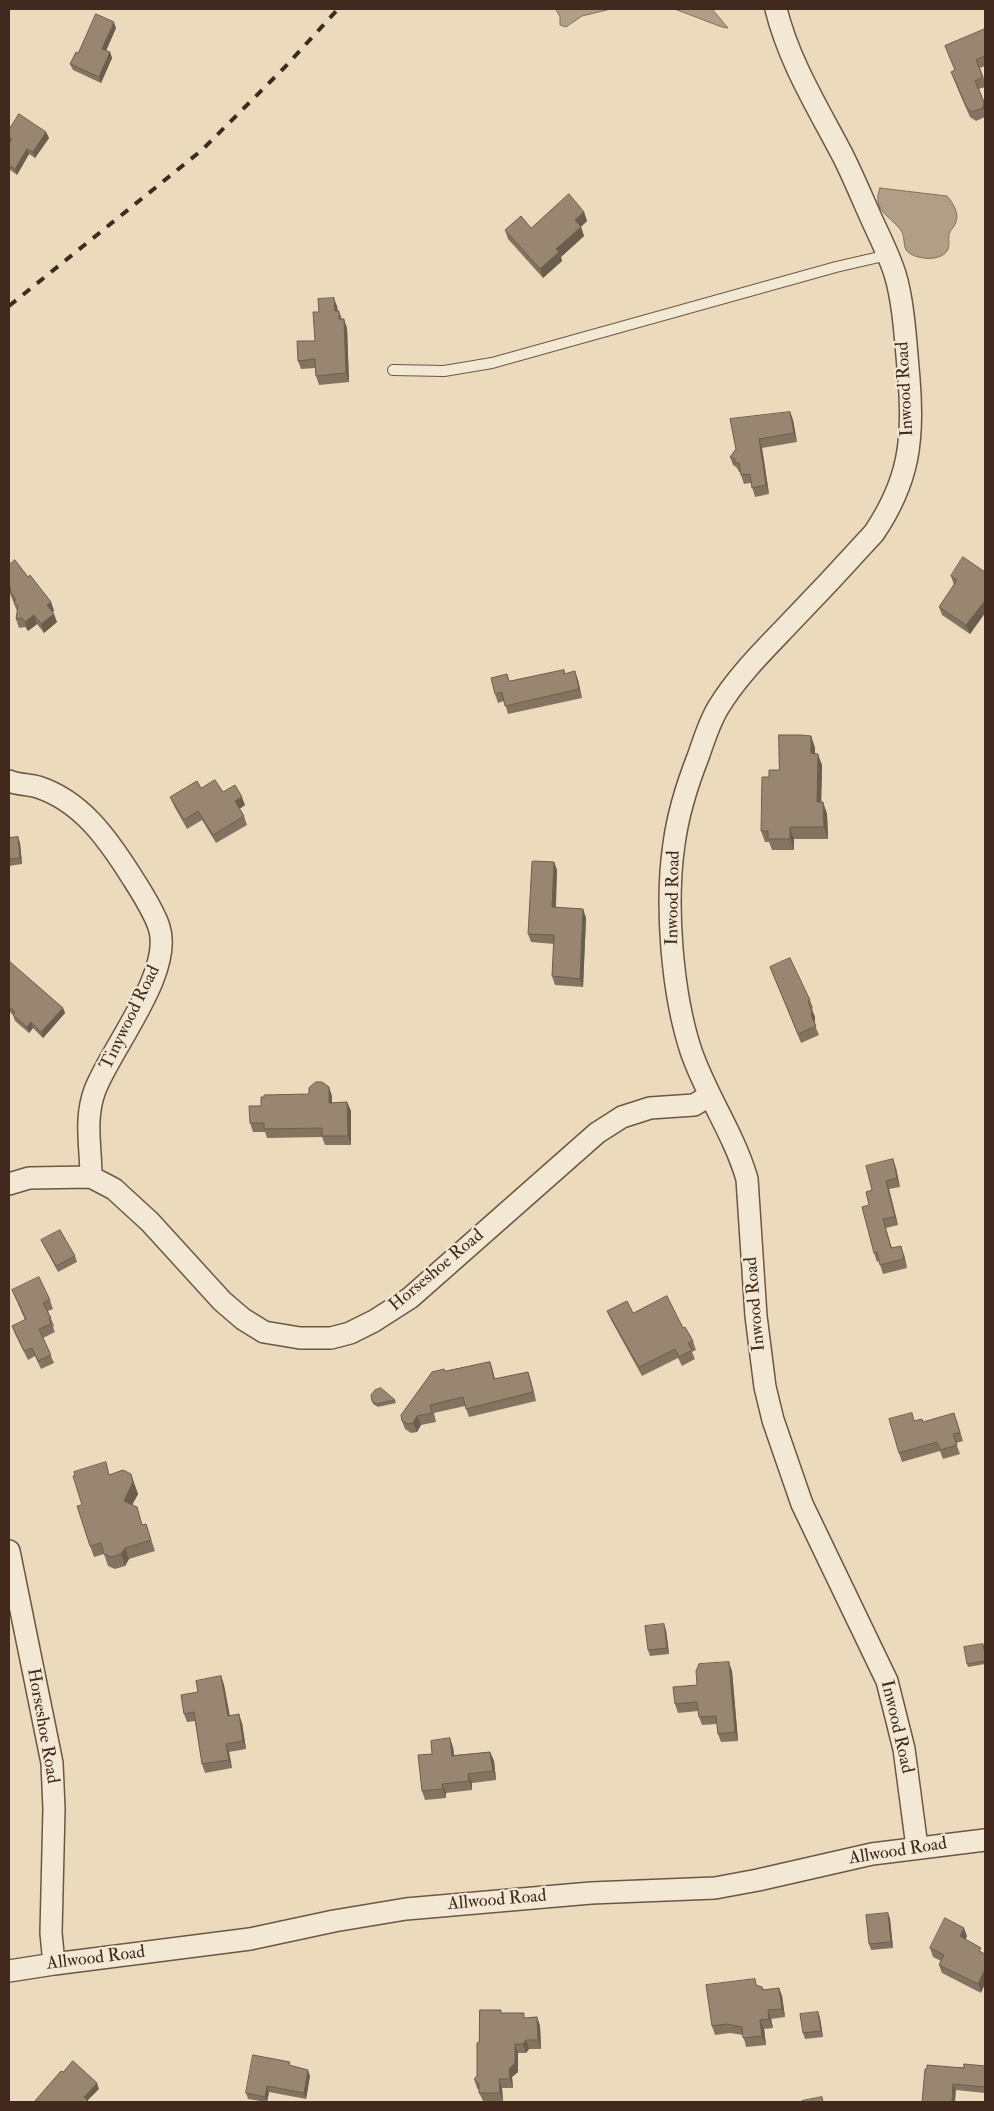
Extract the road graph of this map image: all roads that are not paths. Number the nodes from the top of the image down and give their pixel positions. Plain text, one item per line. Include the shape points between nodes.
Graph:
1 (776, 9) edge
2 (888, 255) junction
3 (393, 370) dead end
4 (9, 781) edge
5 (709, 1096) junction
6 (90, 1177) junction
7 (9, 1184) edge
8 (9, 1551) edge
9 (985, 1840) edge
10 (918, 1847) junction
11 (54, 1964) junction
12 (9, 1971) edge

1 - 2 street, Inwood Road via 795,64 844,157
2 - 3 lane via 492,363 444,371
2 - 5 street, Inwood Road via 900,298 911,402 909,453 900,484 890,509 874,533 752,662 729,692 706,732 683,799 674,845 670,894 673,955 681,1014
4 - 6 street, Tinywood Road via 53,793 87,816 116,851 159,927 162,945 151,983 95,1090 87,1118
5 - 6 street, Horseshoe Road via 694,1106 650,1108 622,1117 597,1133 410,1298 374,1321 331,1338 300,1338 264,1332 243,1319 222,1301 150,1222 114,1190
5 - 10 street, Inwood Road via 741,1158 747,1179 756,1316 772,1420 816,1534 887,1681 904,1749
6 - 7 street, Horseshoe Road via 29,1178
8 - 11 street, Horseshoe Road via 52,1763 51,1933
9 - 10 street, Allwood Road
10 - 11 street, Allwood Road via 714,1888 591,1893 406,1909 250,1940
11 - 12 street, Allwood Road

